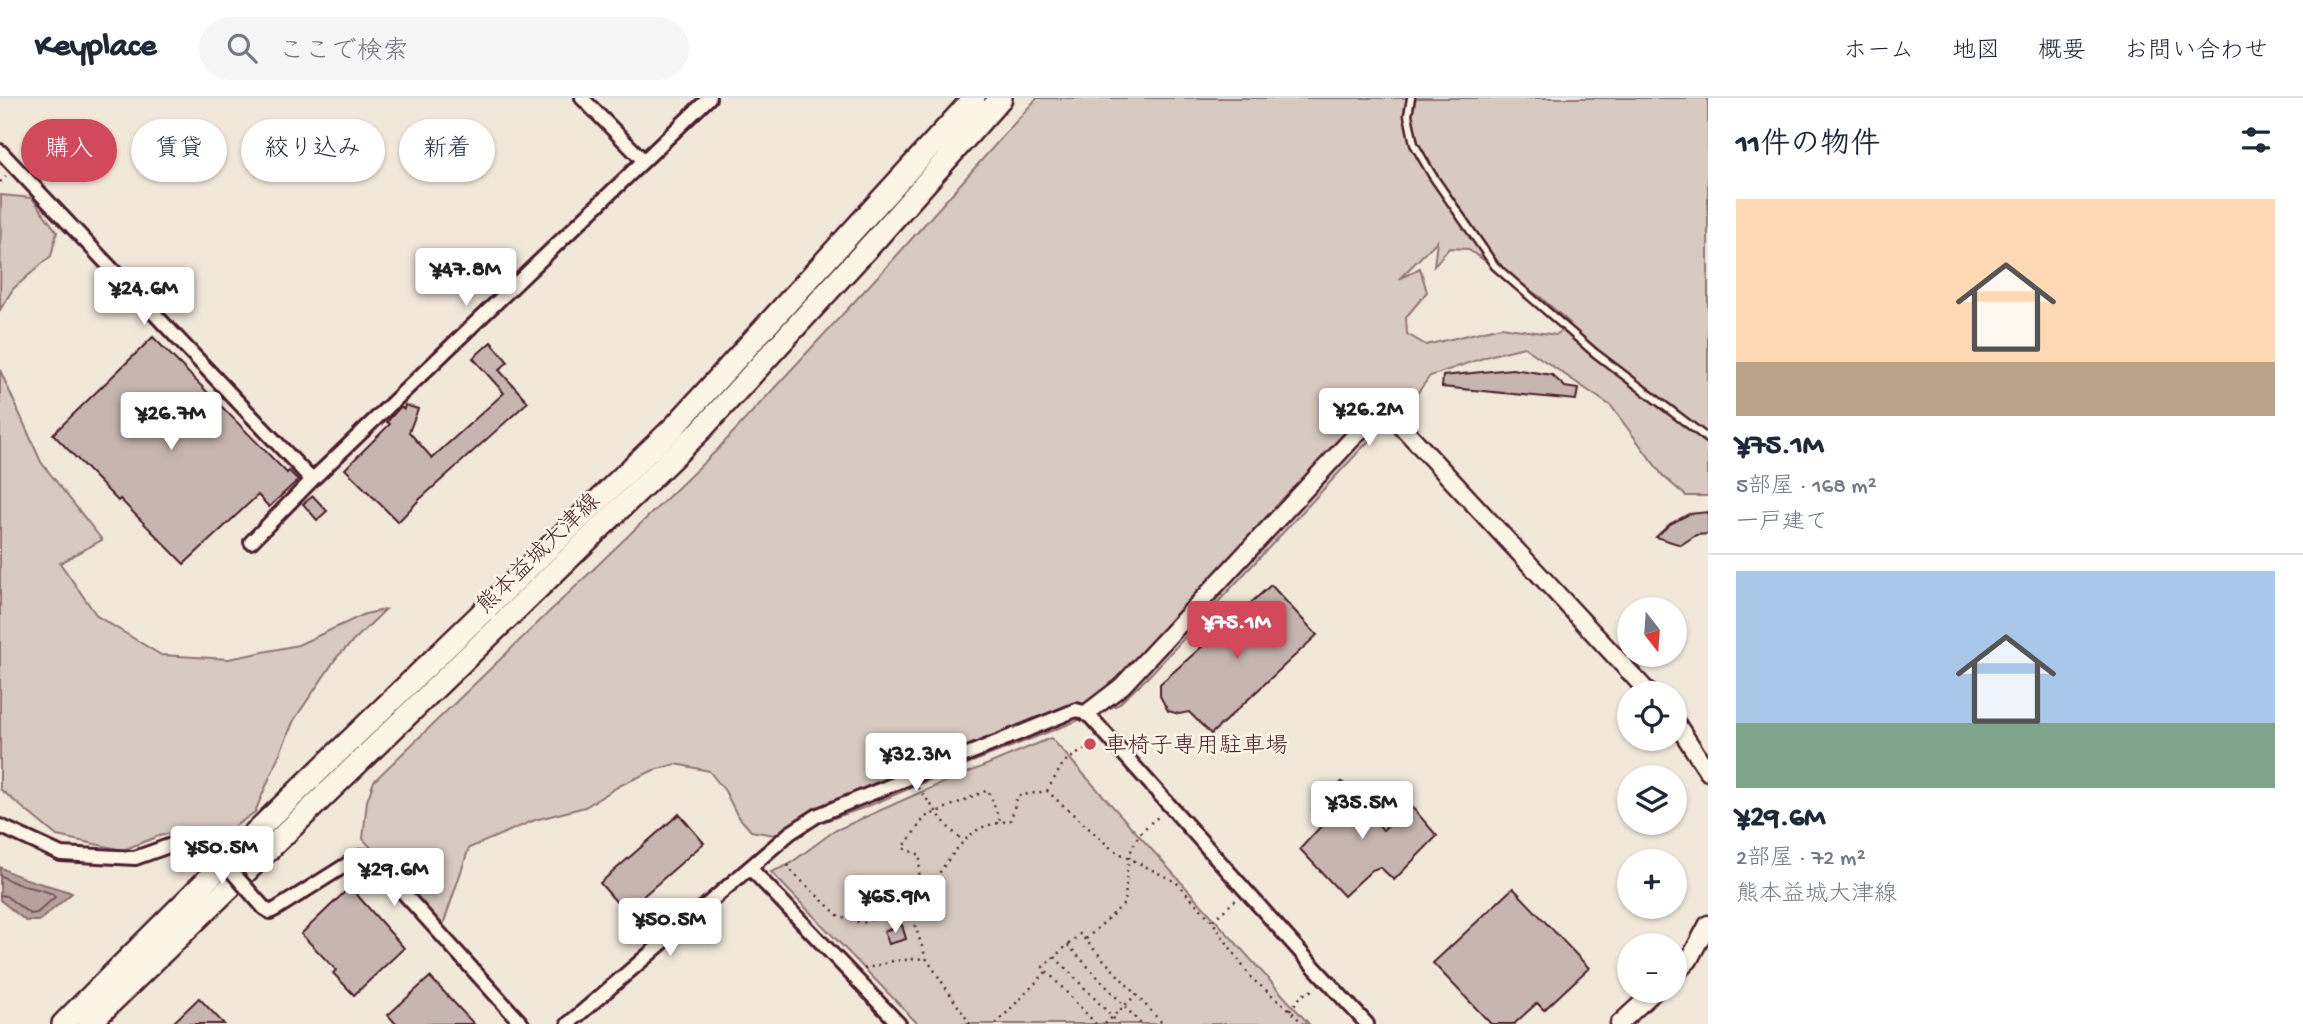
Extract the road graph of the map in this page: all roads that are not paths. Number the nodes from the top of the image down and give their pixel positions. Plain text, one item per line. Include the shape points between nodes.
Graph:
1 (582, 98) edge
2 (709, 98) edge
3 (974, 98) edge
4 (1001, 98) edge
5 (1411, 98) edge
6 (0, 151) edge
7 (643, 160) junction
8 (1708, 439) edge
9 (312, 480) junction
10 (251, 542) dead end
11 (1638, 681) edge
12 (1087, 713) junction
13 (1687, 740) edge
14 (1708, 772) edge
15 (0, 826) edge
16 (750, 868) junction
17 (1708, 924) edge
18 (1687, 962) edge
19 (1642, 1003) edge
20 (63, 1024) edge
21 (89, 1024) edge
22 (522, 1024) edge
23 (568, 1024) edge
24 (900, 1024) edge
25 (1367, 1024) edge
26 (1619, 1024) edge

1 - 7 street
2 - 7 street
3 - 20 main road, 熊本益城大津線 via 676,426
4 - 21 main road, 熊本益城大津線 via 700,431
5 - 8 lane via 1408,115 1414,144 1495,266 1595,353
6 - 9 street
7 - 9 street
9 - 10 street
11 - 12 street via 1394,418 1383,415 1364,426 1122,686
12 - 16 street via 1076,710 818,815
12 - 25 street
13 - 14 street
15 - 22 street, bridge via 61,854 135,858 191,838 206,842 270,912 357,858 371,857
16 - 23 street
16 - 24 street
17 - 18 street
19 - 26 street

